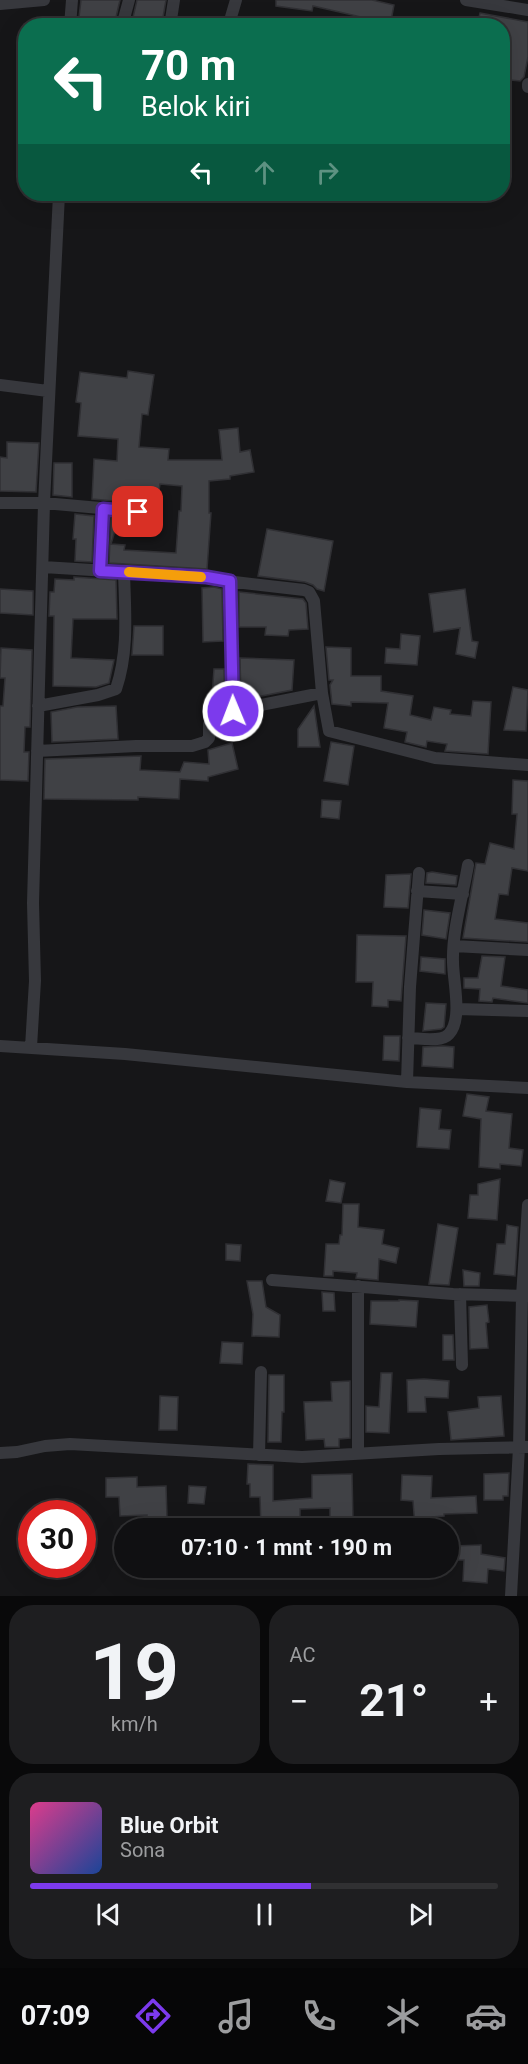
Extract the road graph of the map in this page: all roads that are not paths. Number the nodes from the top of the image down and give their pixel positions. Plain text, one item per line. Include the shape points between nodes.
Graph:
1 (43, 0) edge
2 (72, 0) edge
3 (129, 0) edge
4 (174, 0) edge
5 (236, 0) edge
6 (466, 0) edge
7 (0, 4) edge
8 (528, 10) edge
9 (231, 17) dead end
10 (71, 18) edge
11 (124, 18) edge
12 (171, 18) edge
13 (59, 201) edge
14 (0, 385) edge
15 (48, 391) junction
16 (0, 503) edge
17 (44, 504) junction
18 (103, 509) junction
19 (156, 513) dead end
20 (43, 567) junction
21 (100, 571) junction
22 (124, 572) junction
23 (230, 581) junction
24 (322, 693) junction
25 (38, 706) junction
26 (233, 711) junction
27 (37, 751) junction
28 (528, 765) edge
29 (468, 865) dead end
30 (419, 873) dead end
31 (417, 891) junction
32 (463, 894) junction
33 (453, 946) junction
34 (528, 950) edge
35 (457, 1009) junction
36 (528, 1011) edge
37 (408, 1038) junction
38 (0, 1046) edge
39 (31, 1047) junction
40 (407, 1082) junction
41 (528, 1088) edge
42 (528, 1205) edge
43 (272, 1280) dead end
44 (358, 1286) junction
45 (460, 1294) junction
46 (525, 1296) edge
47 (462, 1365) dead end
48 (261, 1372) dead end
49 (523, 1447) edge
50 (0, 1453) edge
51 (358, 1454) junction
52 (259, 1455) junction
53 (511, 1596) edge

1 - 7 street
2 - 10 street
3 - 11 street
4 - 12 street
5 - 9 street
6 - 8 street
13 - 15 street
14 - 15 street
15 - 17 street
16 - 17 street
17 - 18 street
17 - 20 street
18 - 19 street
18 - 21 street
20 - 21 street
20 - 25 street
21 - 22 street
22 - 23 street
22 - 25 street via 125,647 116,689
23 - 24 street via 304,590 312,595
23 - 26 street
24 - 26 street
24 - 28 street via 327,724 333,733 435,758
25 - 27 street
26 - 27 street via 214,718 209,724 209,738 192,746
27 - 39 street
29 - 32 street
30 - 31 street
31 - 32 street
31 - 37 street
32 - 33 street
33 - 34 street
33 - 35 street
35 - 36 street
35 - 37 street via 448,1036
37 - 40 street
38 - 39 street
39 - 40 street
40 - 41 street
42 - 46 street
43 - 44 street
44 - 45 street
44 - 51 street
45 - 46 street
45 - 47 street
46 - 49 street
48 - 52 street
49 - 51 street
49 - 53 street
50 - 52 street via 70,1444
51 - 52 street

